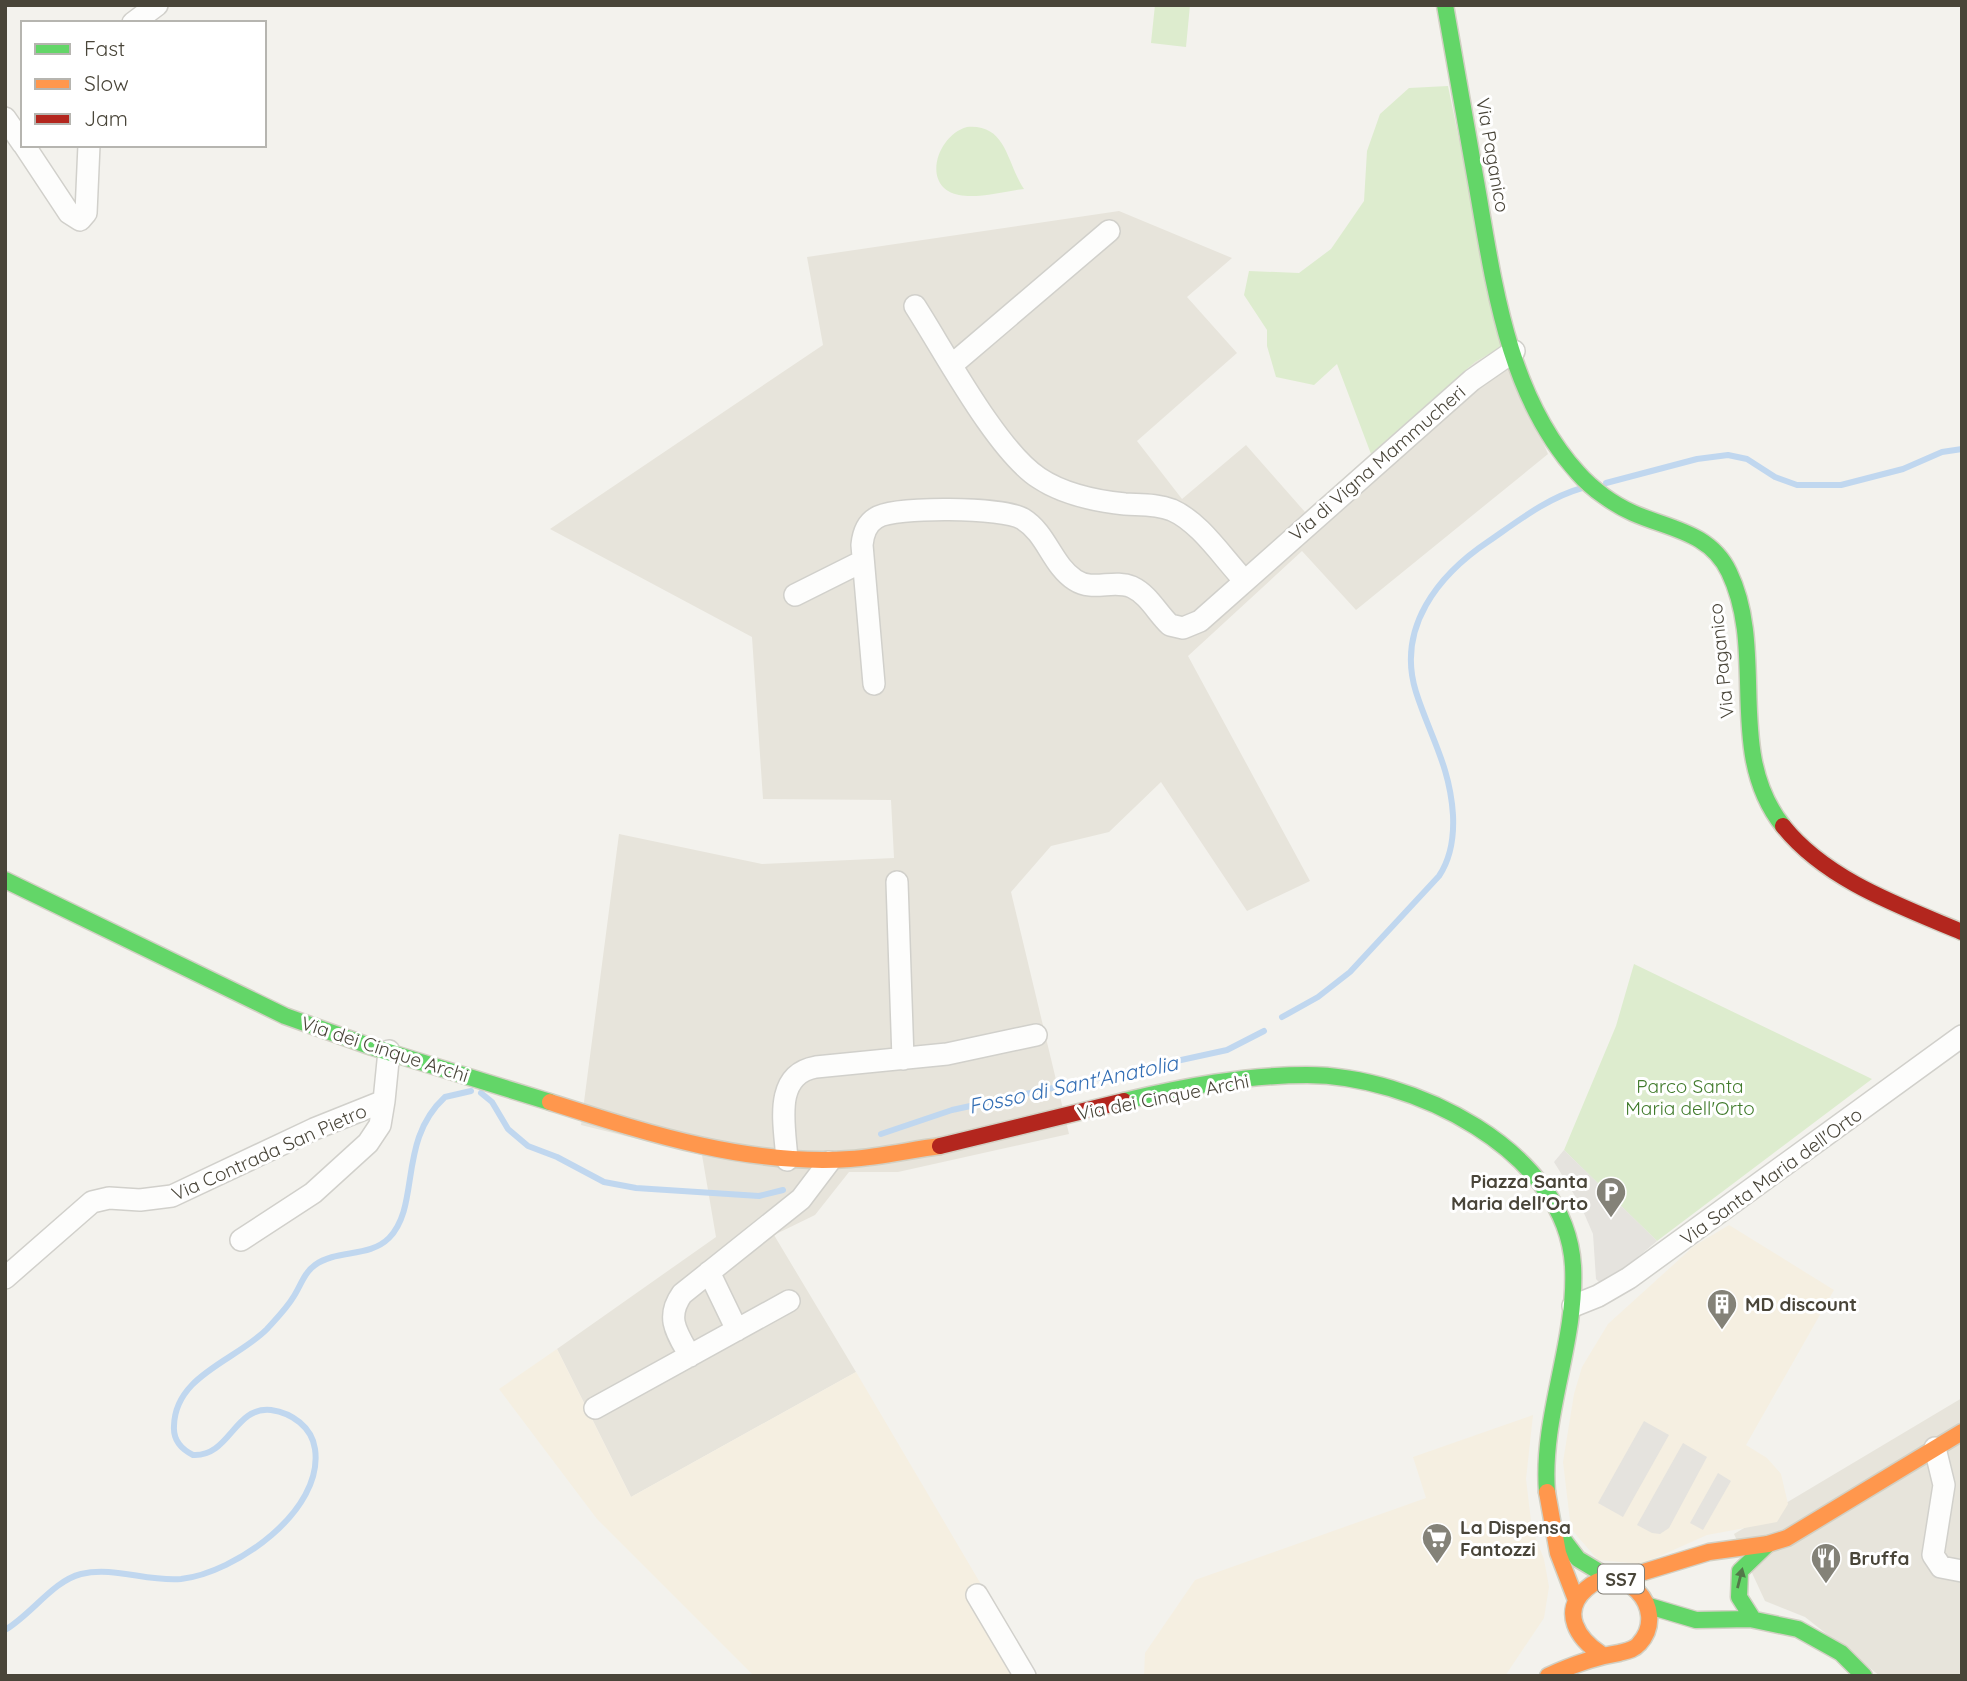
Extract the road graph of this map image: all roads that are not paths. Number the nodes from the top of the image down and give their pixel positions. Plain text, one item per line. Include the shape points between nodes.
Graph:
1 (157, 5) edge
2 (1445, 5) edge
3 (136, 21) edge
4 (5, 118) edge
5 (21, 142) edge
6 (24, 147) edge
7 (89, 147) edge
8 (1109, 231) dead end
9 (915, 306) dead end
10 (1514, 351) junction
11 (953, 364) junction
12 (863, 561) junction
13 (1244, 580) junction
14 (795, 595) dead end
15 (874, 684) dead end
16 (5, 880) edge
17 (897, 882) dead end
18 (1962, 932) edge
19 (1036, 1035) dead end
20 (1962, 1036) edge
21 (389, 1051) junction
22 (903, 1059) junction
23 (384, 1101) junction
24 (786, 1160) junction
25 (829, 1162) junction
26 (241, 1240) dead end
27 (709, 1272) junction
28 (5, 1278) edge
29 (789, 1301) dead end
30 (1573, 1306) junction
31 (737, 1330) junction
32 (690, 1356) junction
33 (595, 1408) dead end
34 (1962, 1432) edge
35 (1935, 1448) junction
36 (1550, 1521) junction
37 (1768, 1544) junction
38 (1692, 1558) junction
39 (1962, 1572) edge
40 (1615, 1578) junction
41 (977, 1595) dead end
42 (1576, 1600) junction
43 (1648, 1606) junction
44 (1753, 1619) junction
45 (1714, 1622) junction
46 (1639, 1644) junction
47 (1556, 1654) dead end
48 (1601, 1654) junction
49 (1025, 1676) edge
50 (1546, 1676) edge
51 (1864, 1676) edge

1 - 3 street
2 - 10 main road, Via Paganico via 1491,264
4 - 5 street
6 - 7 street via 77,220 86,213
8 - 11 street
9 - 11 street
10 - 13 street, Via di Vigna Mammucheri via 1472,380
10 - 18 main road, Via Paganico via 1541,418 1567,461 1625,509 1698,538 1717,552 1728,569 1744,637 1753,765 1764,800 1781,826 1839,872
11 - 13 street via 1011,453 1031,473 1089,498 1172,510 1193,525
12 - 13 street, Via di Vigna Mammucheri via 864,534 870,522 881,515 984,509 1007,512 1028,522 1076,582 1130,586 1177,627 1196,624
12 - 14 street
12 - 15 street, Via di Vigna Mammucheri
16 - 21 main road, Via dei Cinque Archi via 281,1014
17 - 22 street
19 - 22 street
20 - 30 street, Via Santa Maria dell'Orto via 1629,1278
21 - 23 street, Via Contrada San Pietro
21 - 24 main road, Via dei Cinque Archi via 614,1121 729,1151
22 - 24 street via 816,1067 794,1076 785,1091
23 - 26 street via 380,1125 368,1143 313,1193
23 - 28 street, Via Contrada San Pietro via 181,1193 162,1199 92,1202
24 - 25 main road, Via dei Cinque Archi
25 - 27 street via 808,1193
25 - 30 main road, Via dei Cinque Archi via 897,1155 1218,1083 1301,1074 1369,1079 1443,1105 1491,1137 1529,1171 1553,1202 1566,1232 1574,1273
27 - 31 street
27 - 32 street via 685,1290 673,1311 673,1325
29 - 31 street
30 - 36 main road, Via dei Cinque Archi via 1549,1435
31 - 32 street
32 - 33 street
34 - 35 main road
35 - 37 main road via 1811,1525
35 - 39 street via 1944,1485 1934,1569
36 - 40 main road via 1578,1559
36 - 42 main road, Via dei Cinque Archi
37 - 38 main road via 1726,1548
44 -> 37 main road via 1741,1604 1737,1584 1749,1559
38 - 40 main road
38 - 43 main road
40 - 42 main road, SS7 via 1584,1589
40 - 43 main road, SS7 via 1643,1594
41 - 49 street
42 - 48 main road, SS7 via 1570,1632
43 - 45 main road, SS7
43 - 46 main road, SS7 via 1650,1620
44 - 45 main road, SS7
44 - 51 main road, SS7 via 1788,1626 1825,1641 1853,1661
45 - 46 main road, SS7
46 - 48 main road, SS7 via 1628,1651
47 - 50 main road, SS7
48 - 50 main road, SS7

